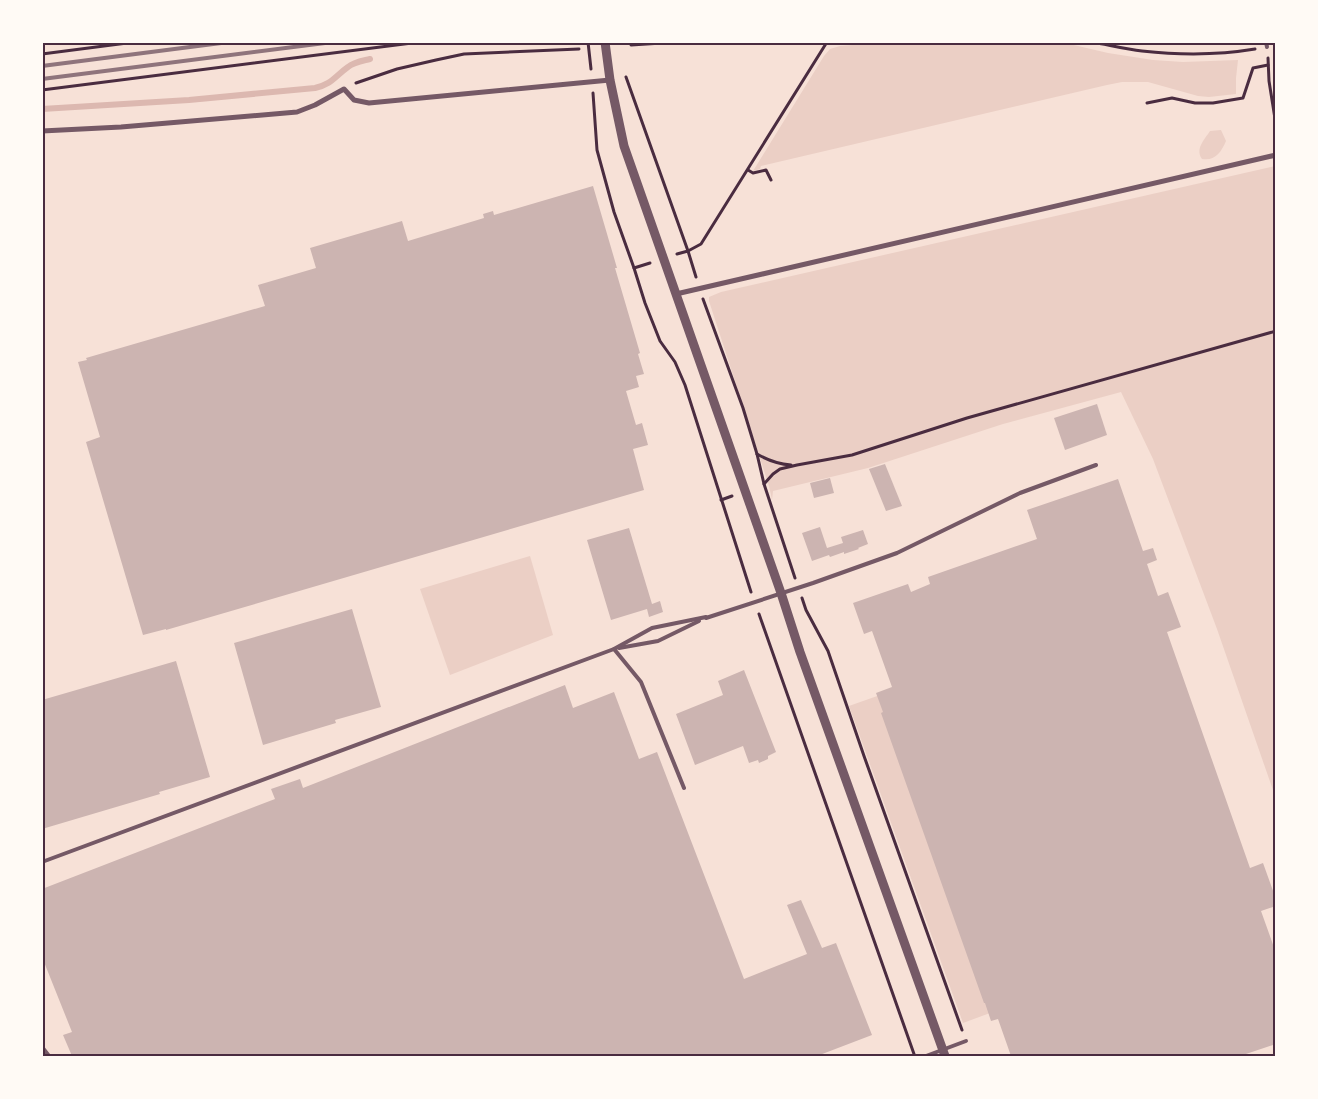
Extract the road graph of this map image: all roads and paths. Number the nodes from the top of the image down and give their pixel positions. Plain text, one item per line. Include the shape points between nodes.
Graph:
1 (135, 42) edge
2 (420, 42) edge
3 (588, 42) edge
4 (605, 42) edge
5 (678, 42) edge
6 (827, 42) edge
7 (1092, 42) edge
8 (631, 45) dead end
9 (1267, 45) edge
10 (580, 49) dead end
11 (42, 54) edge
12 (1268, 65) junction
13 (626, 77) dead end
14 (610, 80) junction
15 (1269, 81) junction
16 (592, 82) junction
17 (1276, 85) edge
18 (344, 89) junction
19 (42, 90) edge
20 (1147, 103) dead end
21 (1276, 125) edge
22 (42, 131) edge
23 (1276, 155) edge
24 (748, 170) junction
25 (771, 180) dead end
26 (688, 251) junction
27 (699, 288) junction
28 (676, 294) junction
29 (1276, 331) edge
30 (757, 454) junction
31 (797, 465) junction
32 (1096, 465) dead end
33 (764, 484) junction
34 (744, 491) junction
35 (721, 500) junction
36 (799, 588) junction
37 (781, 593) junction
38 (754, 601) junction
39 (706, 617) junction
40 (614, 649) junction
41 (684, 788) dead end
42 (42, 862) edge
43 (966, 1041) joint
44 (42, 1047) edge
45 (944, 1053) edge
46 (49, 1056) edge
47 (915, 1056) edge
48 (926, 1056) edge

1 - 11 path
2 - 19 path
3 - 16 path
4 - 14 street
5 - 8 path
6 - 24 path
7 - 9 path via 1142,51 1187,54 1232,53
9 - 12 path
10 - 18 path via 464,54 397,69
12 - 15 path
12 - 20 path via 1253,68 1243,98 1213,104 1172,98
13 - 26 path
14 - 16 street
14 - 28 street via 624,146
15 - 17 path
15 - 21 path
16 - 18 street via 369,103 354,100
16 - 35 path via 597,150 614,212 660,341 675,362 685,385
18 - 22 street via 297,112
23 - 27 street
24 - 25 path via 753,173 766,170
24 - 26 path via 701,244
26 - 27 path
27 - 28 street
27 - 30 path
28 - 34 street
29 - 31 path via 967,418 852,455
30 - 31 path via 770,462
30 - 33 path
31 - 33 path via 780,469
32 - 36 lane via 1020,493 897,553
33 - 34 path
33 - 36 path
34 - 35 path
34 - 37 street
35 - 38 path
36 - 37 lane
36 - 43 path via 806,610 828,651
37 - 38 lane
37 - 45 street
38 - 39 lane
38 - 47 path
39 - 40 lane via 658,641
39 - 40 lane via 652,628
40 - 41 lane via 642,682
40 - 42 lane
43 - 45 lane
44 - 46 lane
45 - 48 lane

